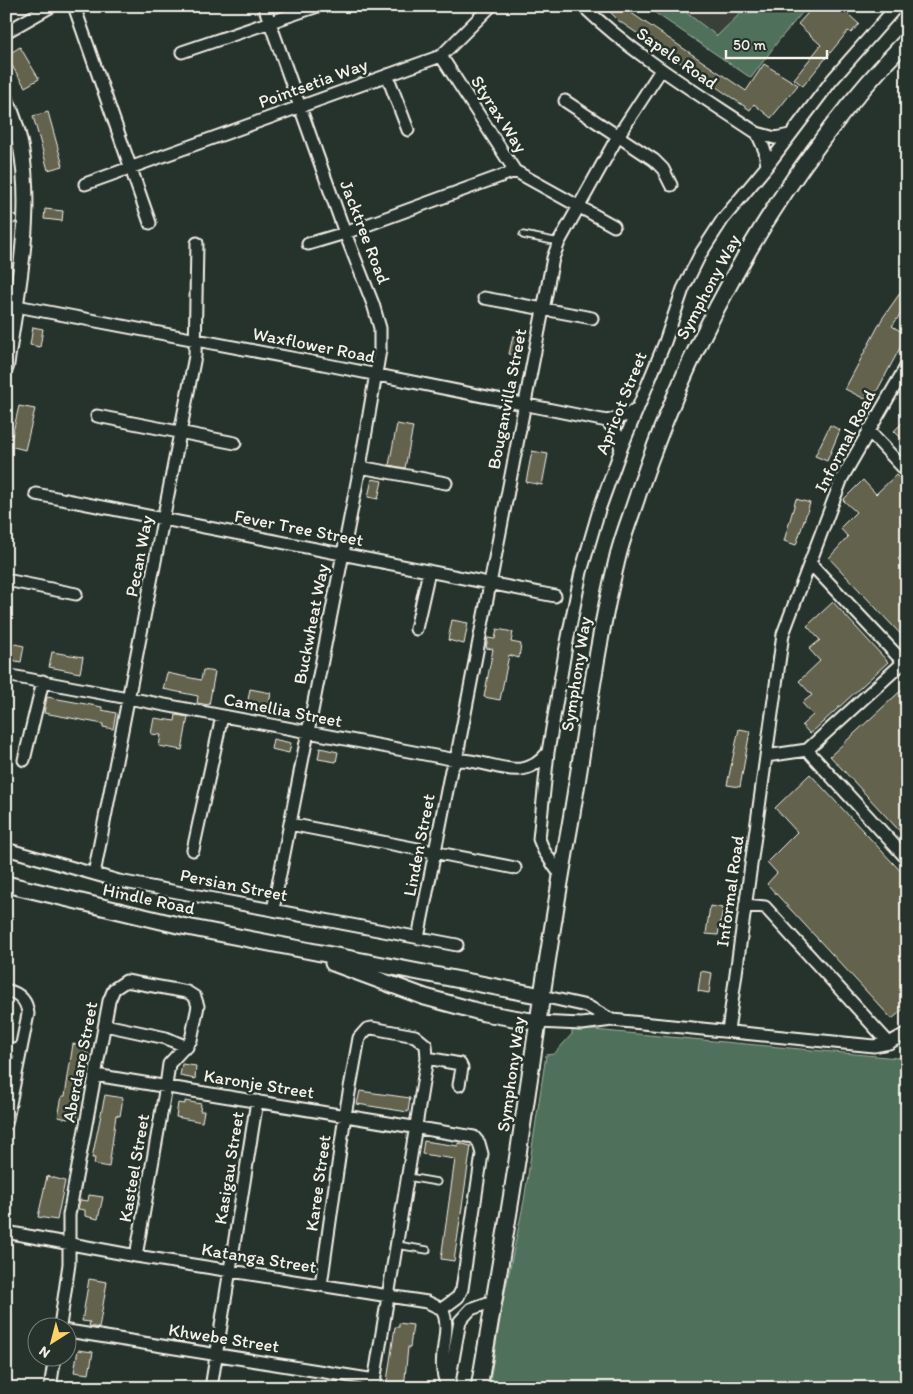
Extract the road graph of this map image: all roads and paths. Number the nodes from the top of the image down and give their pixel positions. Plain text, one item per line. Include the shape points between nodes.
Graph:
1 (52, 6) edge
2 (74, 6) edge
3 (264, 6) edge
4 (318, 6) edge
5 (491, 6) edge
6 (582, 6) edge
7 (898, 6) edge
8 (270, 22) junction
9 (6, 32) edge
10 (907, 40) edge
11 (182, 52) dead end
12 (441, 56) junction
13 (661, 70) junction
14 (387, 75) junction
15 (6, 100) edge
16 (565, 102) dead end
17 (300, 106) junction
18 (408, 130) dead end
19 (756, 133) junction
20 (790, 135) junction
21 (618, 136) junction
22 (767, 166) junction
23 (132, 168) junction
24 (515, 171) junction
25 (85, 184) dead end
26 (670, 185) dead end
27 (578, 207) junction
28 (150, 222) dead end
29 (614, 226) dead end
30 (345, 233) junction
31 (523, 235) dead end
32 (559, 242) junction
33 (197, 243) dead end
34 (308, 244) dead end
35 (484, 298) dead end
36 (10, 304) edge
37 (543, 308) junction
38 (592, 318) dead end
39 (196, 341) junction
40 (907, 365) edge
41 (6, 367) edge
42 (377, 374) junction
43 (524, 404) junction
44 (636, 409) junction
45 (97, 416) dead end
46 (607, 421) junction
47 (868, 430) junction
48 (180, 433) junction
49 (235, 443) dead end
50 (621, 449) junction
51 (360, 467) junction
52 (907, 472) edge
53 (446, 483) dead end
54 (36, 494) dead end
55 (164, 519) junction
56 (343, 554) junction
57 (810, 563) junction
58 (429, 571) junction
59 (6, 580) edge
60 (489, 583) junction
61 (76, 594) dead end
62 (555, 596) dead end
63 (416, 629) dead end
64 (905, 662) edge
65 (6, 675) edge
66 (43, 681) junction
67 (129, 698) junction
68 (222, 716) junction
69 (309, 732) junction
70 (807, 750) junction
71 (548, 752) junction
72 (766, 756) junction
73 (24, 760) dead end
74 (456, 760) junction
75 (290, 824) junction
76 (6, 849) edge
77 (193, 850) dead end
78 (435, 852) junction
79 (907, 859) edge
80 (516, 868) dead end
81 (94, 874) junction
82 (561, 876) junction
83 (6, 884) edge
84 (745, 905) junction
85 (273, 910) junction
86 (418, 938) junction
87 (457, 945) dead end
88 (284, 946) junction
89 (6, 990) edge
90 (542, 996) junction
91 (612, 1020) junction
92 (537, 1022) junction
93 (105, 1025) junction
94 (728, 1031) junction
95 (907, 1033) edge
96 (889, 1043) junction
97 (187, 1047) junction
98 (6, 1048) edge
99 (20, 1051) junction
100 (427, 1058) junction
101 (95, 1075) junction
102 (459, 1085) dead end
103 (166, 1086) junction
104 (257, 1101) junction
105 (345, 1115) junction
106 (6, 1124) edge
107 (416, 1127) junction
108 (408, 1177) junction
109 (437, 1182) dead end
110 (6, 1232) edge
111 (68, 1244) junction
112 (397, 1245) junction
113 (427, 1250) dead end
114 (136, 1256) junction
115 (230, 1271) junction
116 (321, 1285) junction
117 (388, 1296) junction
118 (493, 1300) junction
119 (442, 1309) junction
120 (62, 1316) edge
121 (78, 1333) edge
122 (217, 1355) junction
123 (53, 1366) edge
124 (374, 1384) edge
125 (448, 1387) edge
126 (50, 1388) edge
127 (211, 1388) edge
128 (479, 1388) edge

1 - 9 street
2 - 23 street
3 - 8 street, Jacktree Road
4 - 8 street
5 - 12 street, Pointsetia Way
6 - 13 street, Sapele Road
7 - 20 street, Apricot Street via 832,80
8 - 11 street
8 - 17 street, Jacktree Road
10 - 82 main road, Symphony Way via 854,100 778,205 736,272 680,382 656,441 618,556 601,634
12 - 14 street, Pointsetia Way
12 - 24 street, Styrax Way
13 - 19 street, Sapele Road
13 - 21 street, Bouganvilla Street
14 - 17 street, Pointsetia Way
14 - 18 street
15 - 36 street via 24,172 24,219
16 - 21 street
17 - 23 street, Pointsetia Way
17 - 30 street, Jacktree Road
19 - 20 street, Sapele Road via 775,138
19 - 22 street via 766,151
20 - 22 street, Apricot Street
21 - 26 street via 659,165
21 - 27 street, Bouganvilla Street
22 - 44 street, Apricot Street via 723,219 693,267
23 - 25 street, Pointsetia Way
23 - 28 street
24 - 27 street, Styrax Way
24 - 30 street
27 - 29 street, Styrax Way
27 - 32 street, Bouganvilla Street
30 - 34 street
30 - 42 street, Jacktree Road via 380,328
31 - 32 lane
32 - 37 street, Bouganvilla Street
33 - 39 street, Pecan Way
35 - 37 street
36 - 39 street, Waxflower Road
36 - 41 street
37 - 38 street
37 - 43 street, Bouganvilla Street
39 - 42 street, Waxflower Road
39 - 48 street, Pecan Way
40 - 47 street, Informal Road
42 - 43 street, Waxflower Road
42 - 51 street, Buckwheat Way
43 - 46 street, Waxflower Road
43 - 60 street, Bouganvilla Street
44 - 46 street
44 - 50 street, Apricot Street
45 - 48 street
46 - 50 street via 617,434
47 - 52 street
47 - 57 street, Informal Road via 842,478
48 - 49 street
48 - 55 street, Pecan Way
50 - 71 street, Apricot Street via 581,572
51 - 53 street
51 - 56 street, Buckwheat Way
54 - 55 street, Fever Tree Street
55 - 56 street, Fever Tree Street
55 - 67 street, Pecan Way
56 - 58 street, Fever Tree Street
56 - 69 street, Buckwheat Way
57 - 64 street
57 - 72 street, Informal Road via 784,634
58 - 60 street, Fever Tree Street
58 - 63 street
59 - 61 street
60 - 62 street, Fever Tree Street
60 - 74 street, Bouganvilla Street
64 - 70 street
65 - 66 street, Camellia Street
66 - 67 street, Camellia Street
66 - 73 street
67 - 68 street, Camellia Street
67 - 81 street, Pecan Way
68 - 69 street, Camellia Street
68 - 77 street
69 - 74 street, Camellia Street
69 - 75 street, Buckwheat Way
70 - 72 street
70 - 79 street
71 - 74 street, Camellia Street via 536,764 521,770 468,759
71 - 82 street, Apricot Street via 539,839
72 - 84 street, Informal Road
74 - 78 street, Linden Street via 451,770
75 - 78 street
75 - 85 street, Buckwheat Way
76 - 81 street, Persian Street
78 - 80 street
78 - 86 street, Linden Street
81 - 85 street, Persian Street
82 - 90 main road, Symphony Way
83 - 88 main road, Hindle Road via 182,926
84 - 94 street, Informal Road
84 - 96 street via 765,907
85 - 86 street, Persian Street
86 - 87 street, Persian Street
88 - 90 main road, Hindle Road
88 - 92 main road, Hindle Road via 425,997 484,1013
89 - 99 street via 20,995 28,1009
90 - 91 street via 587,1006
90 - 92 main road, Symphony Way
91 - 92 street via 582,1024
91 - 94 street
92 - 118 main road, Symphony Way
93 - 97 street via 166,1038
93 - 97 street, Aberdare Street via 111,994 126,980 188,992 195,997 198,1006
93 - 101 street, Aberdare Street
94 - 96 street via 874,1046
95 - 96 street
97 - 103 street, Aberdare Street via 169,1064
98 - 99 street
99 - 106 street
100 - 102 street via 460,1064
100 - 105 street, Karee Street via 426,1046 415,1036 372,1028 367,1030 358,1044
100 - 107 street
101 - 103 street, Karonje Street
101 - 111 street, Aberdare Street via 69,1215
103 - 104 street, Karonje Street
103 - 114 street, Kasteel Street
104 - 105 street, Karonje Street
104 - 115 street, Kasigau Street
105 - 107 street, Karonje Street
105 - 116 street, Karee Street
107 - 108 street
107 - 119 street, Karonje Street via 470,1135 477,1139 481,1148 462,1289 458,1297
108 - 109 lane
108 - 112 street
110 - 111 street, Katanga Street
111 - 114 street, Katanga Street
111 - 120 street, Aberdare Street via 70,1264
112 - 113 lane
112 - 117 street
114 - 115 street, Katanga Street
115 - 116 street, Katanga Street
115 - 122 street, Kasigau Street
116 - 117 street, Katanga Street
117 - 119 street, Katanga Street via 428,1302
117 - 124 street
118 - 125 street via 471,1309 460,1321
118 - 128 main road, Symphony Way
119 - 125 street via 446,1322 441,1368
121 - 122 street, Khwebe Street
122 - 124 street, Khwebe Street
122 - 127 street, Kasigau Street
123 - 126 street

